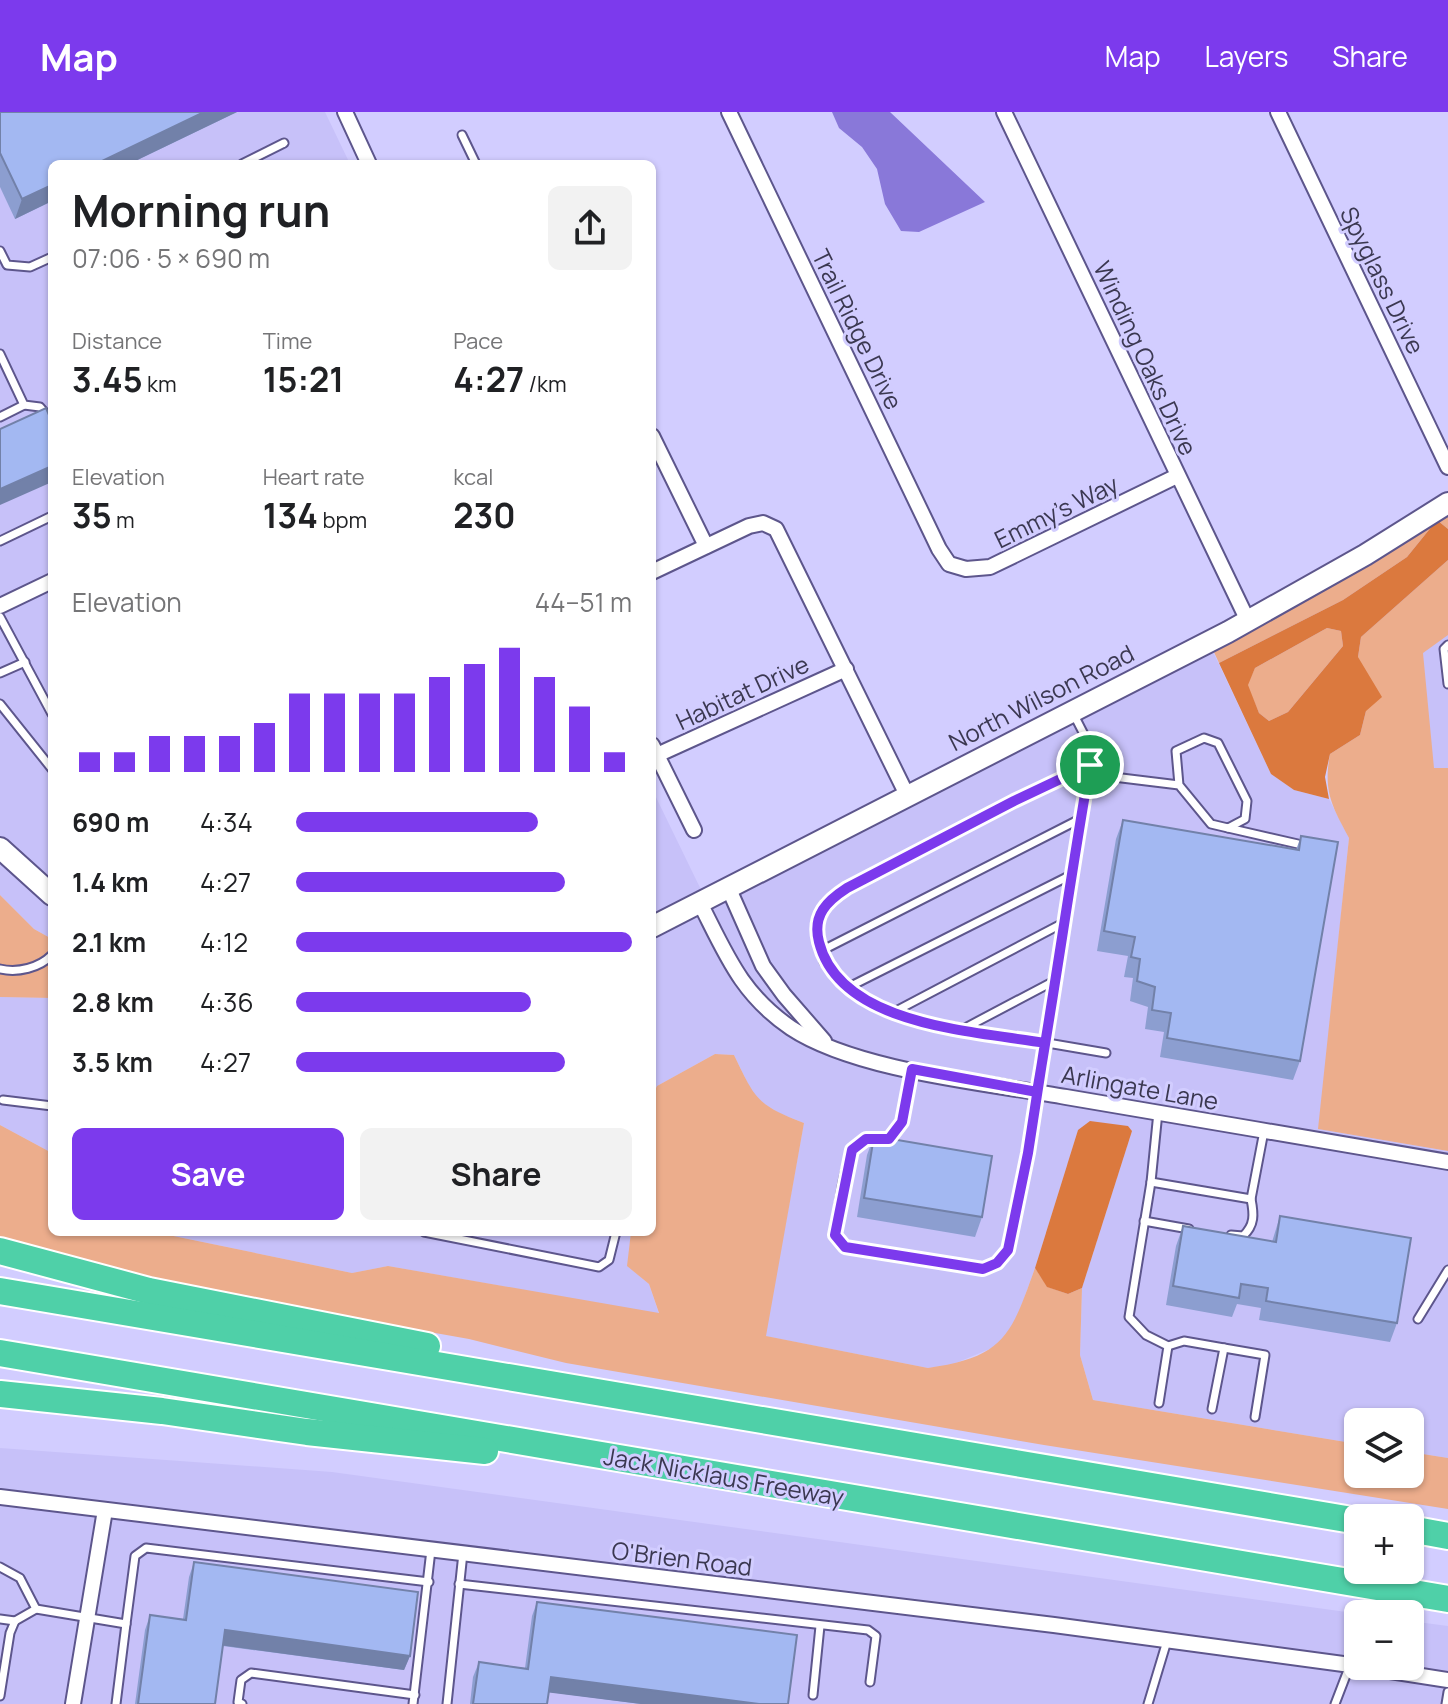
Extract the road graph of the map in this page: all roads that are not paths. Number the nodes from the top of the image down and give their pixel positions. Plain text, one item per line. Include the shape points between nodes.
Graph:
1 (345, 112) edge
2 (729, 112) edge
3 (1004, 112) edge
4 (1278, 112) edge
5 (462, 135) dead end
6 (284, 143) dead end
7 (250, 160) edge
8 (367, 160) edge
9 (474, 160) edge
10 (0, 251) edge
11 (48, 259) edge
12 (0, 354) edge
13 (24, 405) junction
14 (48, 416) edge
15 (0, 417) edge
16 (656, 452) edge
17 (1448, 467) edge
18 (1177, 476) junction
19 (1448, 503) edge
20 (48, 518) edge
21 (0, 541) edge
22 (706, 546) junction
23 (949, 564) joint
24 (656, 570) edge
25 (48, 583) edge
26 (0, 606) edge
27 (0, 617) edge
28 (1248, 621) junction
29 (1448, 645) edge
30 (25, 662) junction
31 (846, 669) junction
32 (0, 673) edge
33 (1448, 684) edge
34 (0, 704) edge
35 (48, 706) edge
36 (1073, 711) junction
37 (656, 749) edge
38 (656, 754) edge
39 (48, 764) edge
40 (1089, 769) junction
41 (1179, 785) junction
42 (907, 795) junction
43 (1082, 818) junction
44 (1228, 828) junction
45 (694, 830) dead end
46 (1298, 844) edge
47 (0, 848) edge
48 (1073, 874) junction
49 (728, 887) junction
50 (48, 891) edge
51 (700, 903) junction
52 (1065, 922) junction
53 (656, 925) edge
54 (821, 951) junction
55 (48, 957) edge
56 (0, 969) edge
57 (1056, 980) junction
58 (847, 988) junction
59 (892, 1013) junction
60 (963, 1029) junction
61 (1045, 1043) junction
62 (827, 1045) junction
63 (1106, 1053) dead end
64 (912, 1069) junction
65 (1037, 1092) junction
66 (3, 1100) dead end
67 (48, 1106) edge
68 (1158, 1112) junction
69 (1264, 1131) junction
70 (1448, 1162) edge
71 (1151, 1182) junction
72 (1251, 1199) junction
73 (1144, 1221) junction
74 (1191, 1229) edge
75 (1214, 1233) edge
76 (444, 1236) edge
77 (615, 1236) edge
78 (0, 1251) edge
79 (1448, 1270) edge
80 (0, 1291) edge
81 (1418, 1319) dead end
82 (1168, 1346) junction
83 (1224, 1348) junction
84 (0, 1353) edge
85 (572, 1388) junction
86 (0, 1394) edge
87 (1159, 1403) dead end
88 (1212, 1409) dead end
89 (1255, 1417) dead end
90 (745, 1479) junction
91 (0, 1497) edge
92 (105, 1510) junction
93 (1344, 1519) edge
94 (1424, 1532) edge
95 (1448, 1536) edge
96 (431, 1550) junction
97 (463, 1553) junction
98 (0, 1567) edge
99 (429, 1582) junction
100 (459, 1584) junction
101 (1448, 1599) edge
102 (36, 1609) junction
103 (87, 1618) junction
104 (0, 1619) edge
105 (15, 1621) junction
106 (126, 1624) junction
107 (820, 1626) junction
108 (1167, 1640) junction
109 (1344, 1664) edge
110 (1424, 1676) edge
111 (1348, 1680) edge
112 (1448, 1680) edge
113 (870, 1682) dead end
114 (1448, 1692) edge
115 (415, 1695) junction
116 (813, 1695) dead end
117 (0, 1696) edge
118 (73, 1704) edge
119 (116, 1704) edge
120 (242, 1704) edge
121 (413, 1704) edge
122 (447, 1704) edge
123 (1148, 1704) edge
124 (1335, 1704) edge
125 (1446, 1704) edge

1 - 8 street
2 - 23 street, Trail Ridge Drive
3 - 18 street, Winding Oaks Drive
4 - 17 street, Spyglass Drive
5 - 9 lane
6 - 7 lane
10 - 11 lane via 7,265 30,267
12 - 13 lane
13 - 14 lane via 40,407
13 - 15 lane
16 - 22 street
18 - 23 street, Emmy's Way via 990,567
18 - 28 street, Winding Oaks Drive
19 - 28 main road, North Wilson Road
20 - 21 lane
22 - 24 street, Habitat Drive
22 - 31 street, Habitat Drive via 749,526 763,523 776,529
25 - 26 street
27 - 30 lane
28 - 36 main road, North Wilson Road
29 - 33 lane
30 - 32 lane
30 - 35 lane
31 - 37 street, Habitat Drive
31 - 42 street, Habitat Drive
34 - 39 lane
36 - 40 lane via 1092,750
36 - 42 main road, North Wilson Road
38 - 45 street, Habitat Drive
40 - 41 lane
40 - 43 lane
40 - 54 lane via 1014,801 847,888 825,903 816,931
41 - 44 lane via 1211,824
41 - 44 lane via 1176,751 1204,738 1218,743 1247,801 1245,819
42 - 49 main road, North Wilson Road
43 - 48 lane
43 - 54 lane
44 - 46 lane
47 - 50 main road
48 - 52 lane
48 - 58 lane
49 - 51 main road, North Wilson Road
49 - 62 street, Arlingate Lane via 763,967
51 - 53 main road, North Wilson Road
51 - 62 street, Arlingate Lane via 741,982 767,1011
52 - 57 lane
52 - 59 lane
54 - 58 lane
55 - 56 lane via 29,968
57 - 60 lane
57 - 61 lane
58 - 59 lane
59 - 60 lane
60 - 61 lane
61 - 63 lane
61 - 65 lane
62 - 64 street, Arlingate Lane
64 - 65 street, Arlingate Lane
64 - 65 lane via 902,1122 889,1139 866,1139 852,1150 835,1235 845,1247 983,1269 997,1263 1008,1250
65 - 68 street, Arlingate Lane
66 - 67 lane
68 - 69 street, Arlingate Lane
68 - 71 lane
69 - 70 street, Arlingate Lane
69 - 72 lane
71 - 72 lane
71 - 73 lane
72 - 75 lane via 1251,1229 1243,1236
73 - 74 lane
73 - 82 lane via 1129,1317 1146,1335
76 - 77 lane via 599,1267 609,1260
78 - 85 highway via 149,1291 451,1350
79 - 81 lane
80 - 85 highway
82 - 83 lane via 1184,1341
82 - 87 lane
83 - 88 lane
83 - 89 lane via 1265,1355
84 - 90 highway, Jack Nicklaus Freeway
85 - 93 highway
86 - 90 highway
90 - 101 highway, Jack Nicklaus Freeway
91 - 92 street, O'Brien Road
92 - 96 street, O'Brien Road
92 - 103 street
94 - 95 highway
96 - 97 street, O'Brien Road
96 - 99 lane
97 - 100 lane
97 - 108 street, O'Brien Road
98 - 102 lane via 20,1578
99 - 106 lane via 146,1548 135,1556
99 - 115 lane
100 - 107 lane
100 - 122 lane
102 - 103 lane
102 - 105 lane
103 - 106 lane
103 - 118 street
104 - 105 lane
105 - 117 lane
106 - 119 lane
107 - 113 lane via 868,1630 876,1636
107 - 116 lane
108 - 109 street, O'Brien Road
108 - 123 lane
110 - 112 street, O'Brien Road
111 - 124 lane
114 - 125 lane
115 - 120 lane via 251,1673 241,1680
115 - 121 lane

